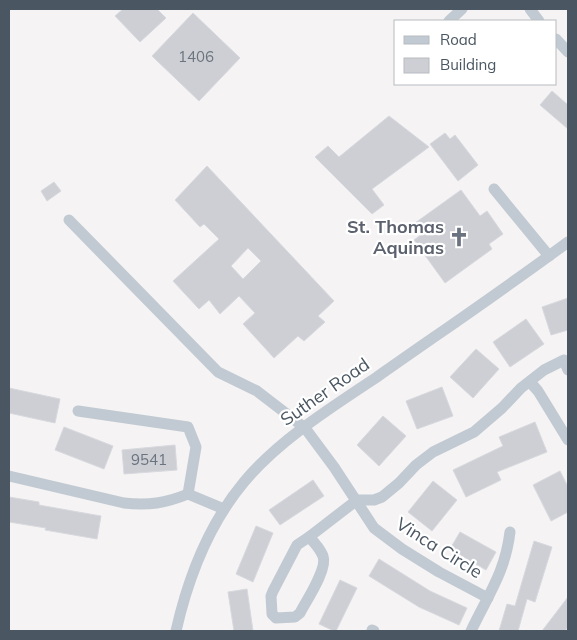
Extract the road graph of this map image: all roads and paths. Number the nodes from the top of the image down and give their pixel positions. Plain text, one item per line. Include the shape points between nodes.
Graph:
1 (462, 9) edge
2 (530, 9) edge
3 (450, 20) edge
4 (539, 20) edge
5 (557, 40) edge
6 (568, 52) edge
7 (494, 189) dead end
8 (69, 220) dead end
9 (568, 242) edge
10 (549, 256) junction
11 (568, 370) edge
12 (530, 382) junction
13 (78, 411) dead end
14 (305, 428) junction
15 (568, 440) edge
16 (9, 476) edge
17 (188, 494) junction
18 (357, 500) junction
19 (224, 509) junction
20 (510, 532) dead end
21 (309, 537) junction
22 (488, 598) junction
23 (176, 631) edge
24 (471, 631) edge

1 - 3 street
2 - 4 street
5 - 6 street
7 - 10 street
8 - 14 street, Vinca Circle via 218,372 257,391
9 - 10 street, Suther Road
10 - 14 street, Suther Road via 442,327
11 - 12 street, Vinca Circle via 564,360
12 - 15 street
12 - 18 street, Vinca Circle via 474,432 433,452 382,497
13 - 17 street via 188,427 196,447
14 - 18 street, Vinca Circle
14 - 19 street, Suther Road via 266,458
16 - 17 street via 140,505 172,501
17 - 19 street
18 - 21 street
18 - 22 street, Vinca Circle via 374,528 402,549
19 - 23 street, Suther Road via 195,566
20 - 22 street, Vinca Circle via 502,572
21 - 21 street via 298,545 272,591 272,614 276,618 295,617 300,613 322,572 323,556
22 - 24 street, Vinca Circle

